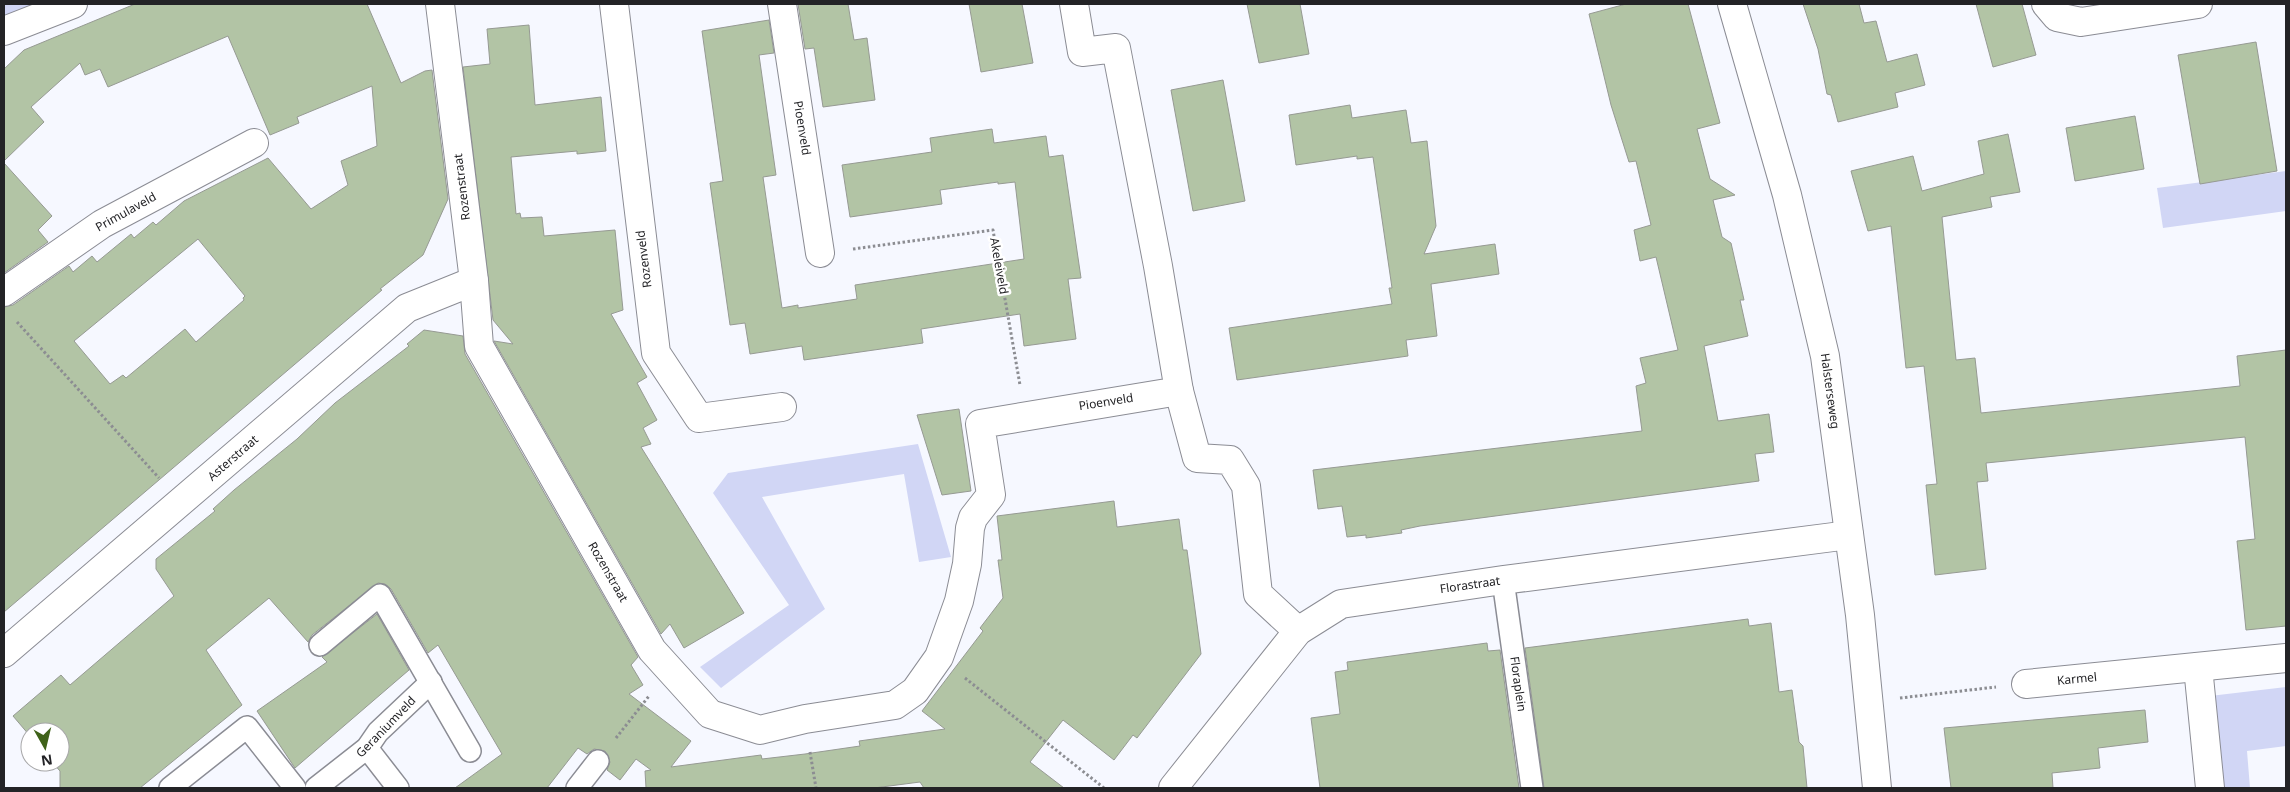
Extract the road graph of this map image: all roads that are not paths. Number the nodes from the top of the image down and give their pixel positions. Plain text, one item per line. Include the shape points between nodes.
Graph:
1 (72, 4) edge
2 (440, 4) edge
3 (614, 4) edge
4 (782, 4) edge
5 (1074, 4) edge
6 (1732, 4) edge
7 (2046, 4) edge
8 (2198, 4) edge
9 (4, 30) edge
10 (254, 143) dead end
11 (820, 253) road end
12 (474, 281) junction
13 (7, 304) edge
14 (1179, 391) junction
15 (782, 407) dead end
16 (991, 496) joint
17 (1849, 535) junction
18 (1503, 580) junction
19 (1298, 631) junction
20 (320, 645) dead end
21 (4, 653) edge
22 (2286, 658) edge
23 (2198, 667) junction
24 (431, 682) junction
25 (2026, 684) road end
26 (367, 748) junction
27 (470, 751) dead end
28 (598, 761) road end
29 (170, 788) edge
30 (295, 788) edge
31 (316, 788) edge
32 (398, 788) edge
33 (577, 788) edge
34 (1173, 788) edge
35 (1532, 788) edge
36 (1877, 788) edge
37 (2210, 788) edge

1 - 9 street
2 - 12 street, Rozenstraat
3 - 15 street, Rozenveld via 656,353 699,418
4 - 11 street, Pioenveld
5 - 14 street via 1082,52 1116,48
6 - 17 street, Halsterseweg via 1787,195 1826,356
7 - 8 street via 2056,17 2081,22
10 - 13 street, Primulaveld via 102,224
12 - 16 street, Rozenstraat via 479,346 652,650 710,714 760,730 895,705 915,691 939,657 959,601 970,528 977,511
12 - 21 street, Asterstraat via 407,308
14 - 16 street, Pioenveld via 980,424
14 - 19 street via 1197,458 1230,460 1246,486 1258,594
17 - 18 street, Florastraat
17 - 36 street, Halsterseweg
18 - 19 street, Florastraat via 1341,604
18 - 35 lane, Floraplein
19 - 34 street, Florastraat
20 - 24 lane via 380,595
22 - 23 street, Karmel
23 - 25 street, Karmel
23 - 37 street
24 - 26 lane, Geraniumveld via 378,732
24 - 27 lane
26 - 31 lane, Geraniumveld
26 - 32 lane
28 - 33 lane
29 - 30 lane via 247,726

